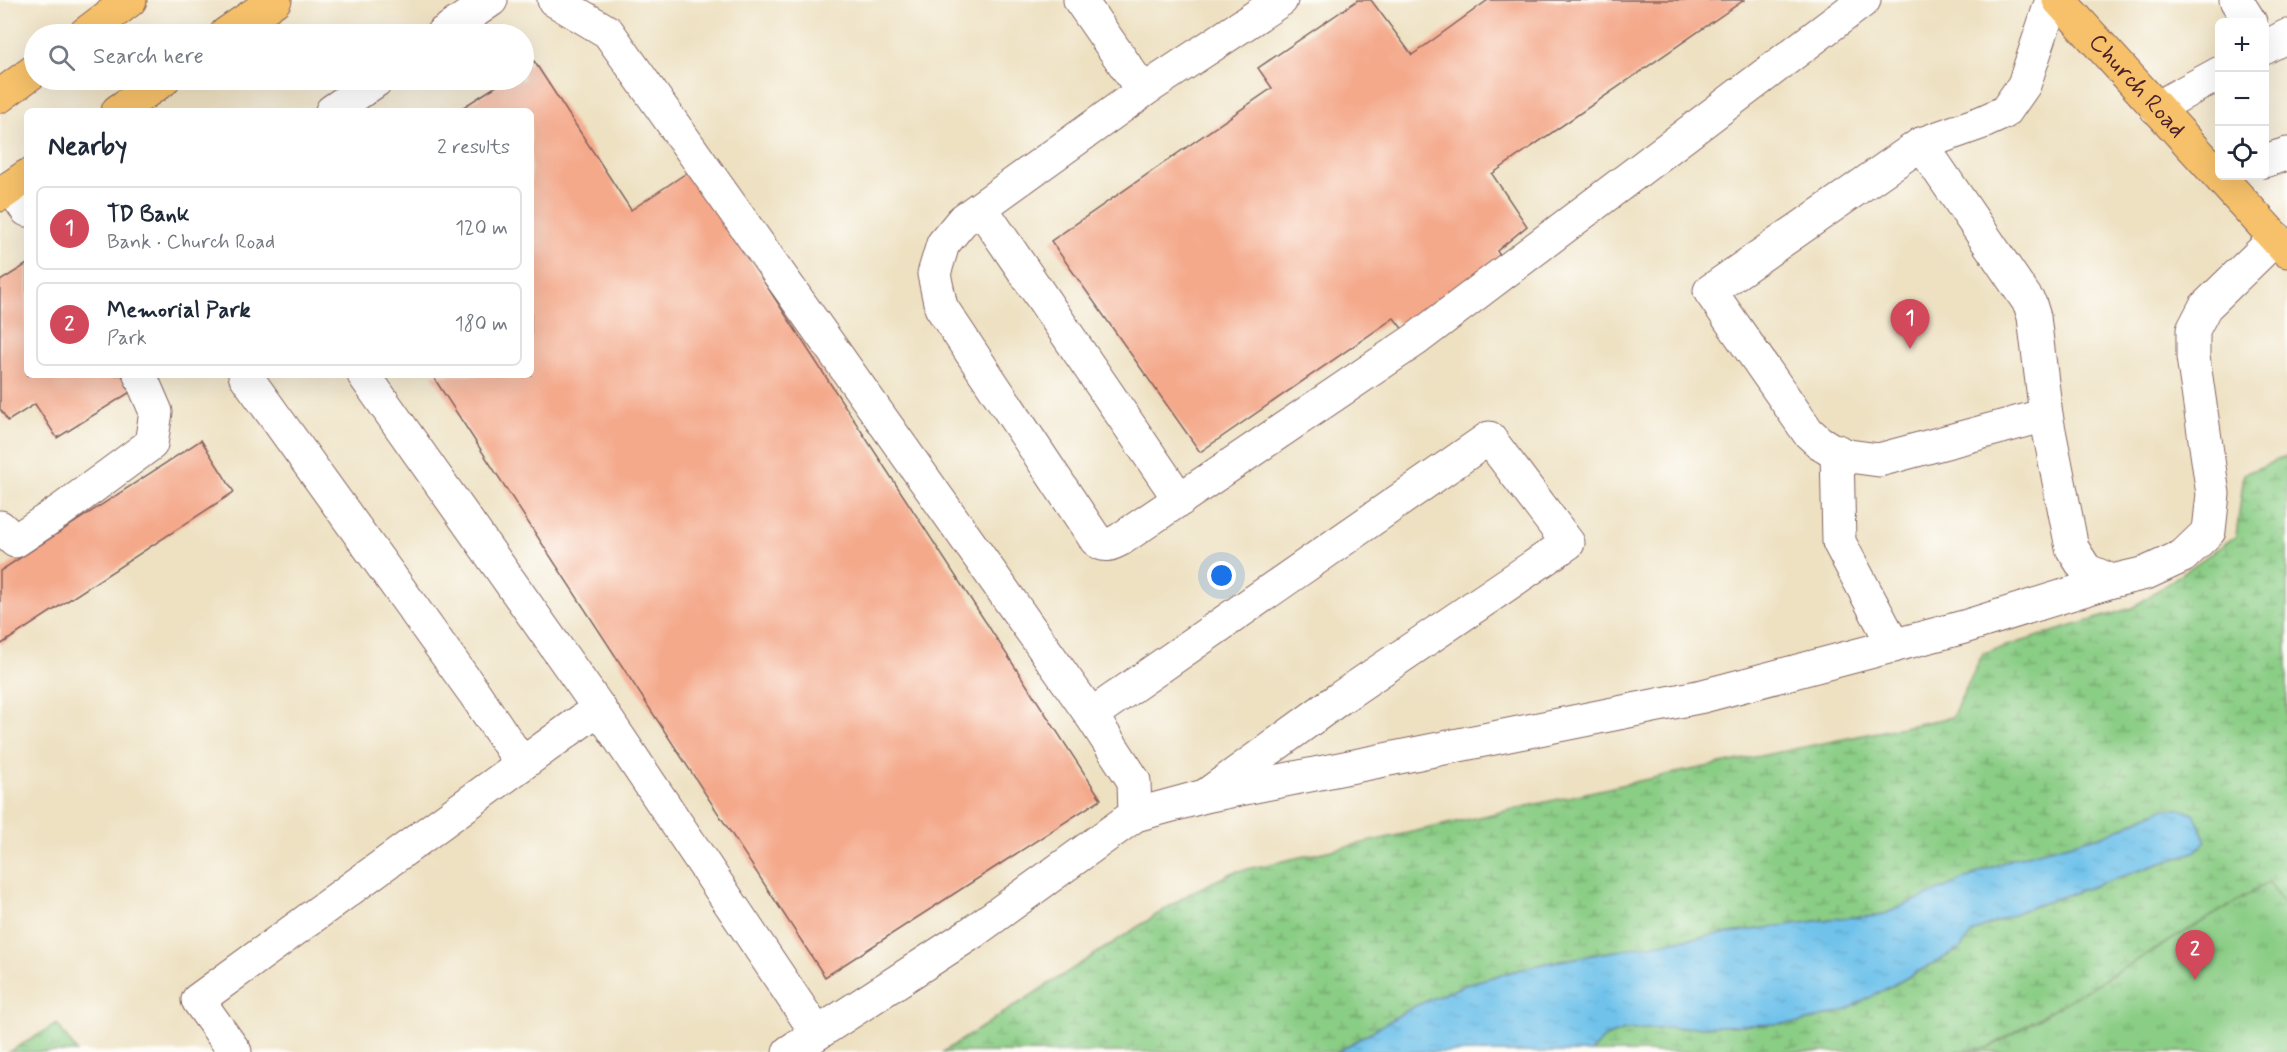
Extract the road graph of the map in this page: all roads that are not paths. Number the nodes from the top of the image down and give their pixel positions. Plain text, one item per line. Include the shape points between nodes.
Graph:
1 (130, 0) edge
2 (275, 0) edge
3 (491, 0) edge
4 (554, 0) edge
5 (1080, 0) edge
6 (1281, 0) edge
7 (1864, 0) edge
8 (2052, 0) edge
9 (2059, 0) edge
10 (2236, 0) edge
11 (2250, 18) edge
12 (98, 24) edge
13 (240, 24) edge
14 (456, 24) edge
15 (2215, 76) edge
16 (24, 78) edge
17 (148, 90) edge
18 (362, 90) edge
19 (1143, 91) junction
20 (0, 96) edge
21 (122, 108) edge
22 (336, 108) edge
23 (2156, 108) junction
24 (1921, 144) junction
25 (2287, 154) edge
26 (2269, 160) edge
27 (2215, 163) edge
28 (2233, 180) edge
29 (981, 208) junction
30 (2282, 245) edge
31 (141, 378) edge
32 (247, 378) edge
33 (366, 378) edge
34 (2046, 415) junction
35 (1837, 451) junction
36 (1180, 500) junction
37 (5, 540) edge
38 (2112, 581) junction
39 (1894, 646) junction
40 (599, 708) junction
41 (1091, 715) junction
42 (522, 764) junction
43 (1205, 796) junction
44 (1135, 815) junction
45 (817, 1034) junction
46 (235, 1052) edge
47 (789, 1052) edge

1 - 12 main road
2 - 13 main road
3 - 14 lane
4 - 41 lane via 608,32
5 - 19 lane
6 - 19 lane
7 - 36 lane via 1416,340
8 - 24 lane via 2024,85 2005,111
9 - 23 main road, Church Road
10 - 11 lane
15 - 23 lane
16 - 20 main road
17 - 21 main road
18 - 22 lane
19 - 29 lane
23 - 27 main road, Church Road
24 - 34 lane via 2030,304
24 - 35 lane via 1710,291 1808,432
25 - 26 lane
28 - 30 main road, Church Road
29 - 36 lane
29 - 36 lane via 962,221 943,243 934,274 941,307 1096,540 1109,545 1121,540
30 - 38 lane via 2205,307 2193,330 2193,357 2213,494 2209,531 2183,556 2146,573
31 - 37 lane via 156,412 151,444 63,509
32 - 42 lane
33 - 40 lane
34 - 35 lane via 1879,460
34 - 38 lane via 2072,548 2086,570
35 - 39 lane via 1839,542
38 - 39 lane
39 - 43 lane via 1704,696
40 - 42 lane
40 - 45 lane
41 - 43 lane via 1489,438 1568,543 1340,698
41 - 44 lane via 1134,781
42 - 46 lane via 198,999
43 - 44 lane
44 - 45 lane via 970,933
45 - 47 lane

